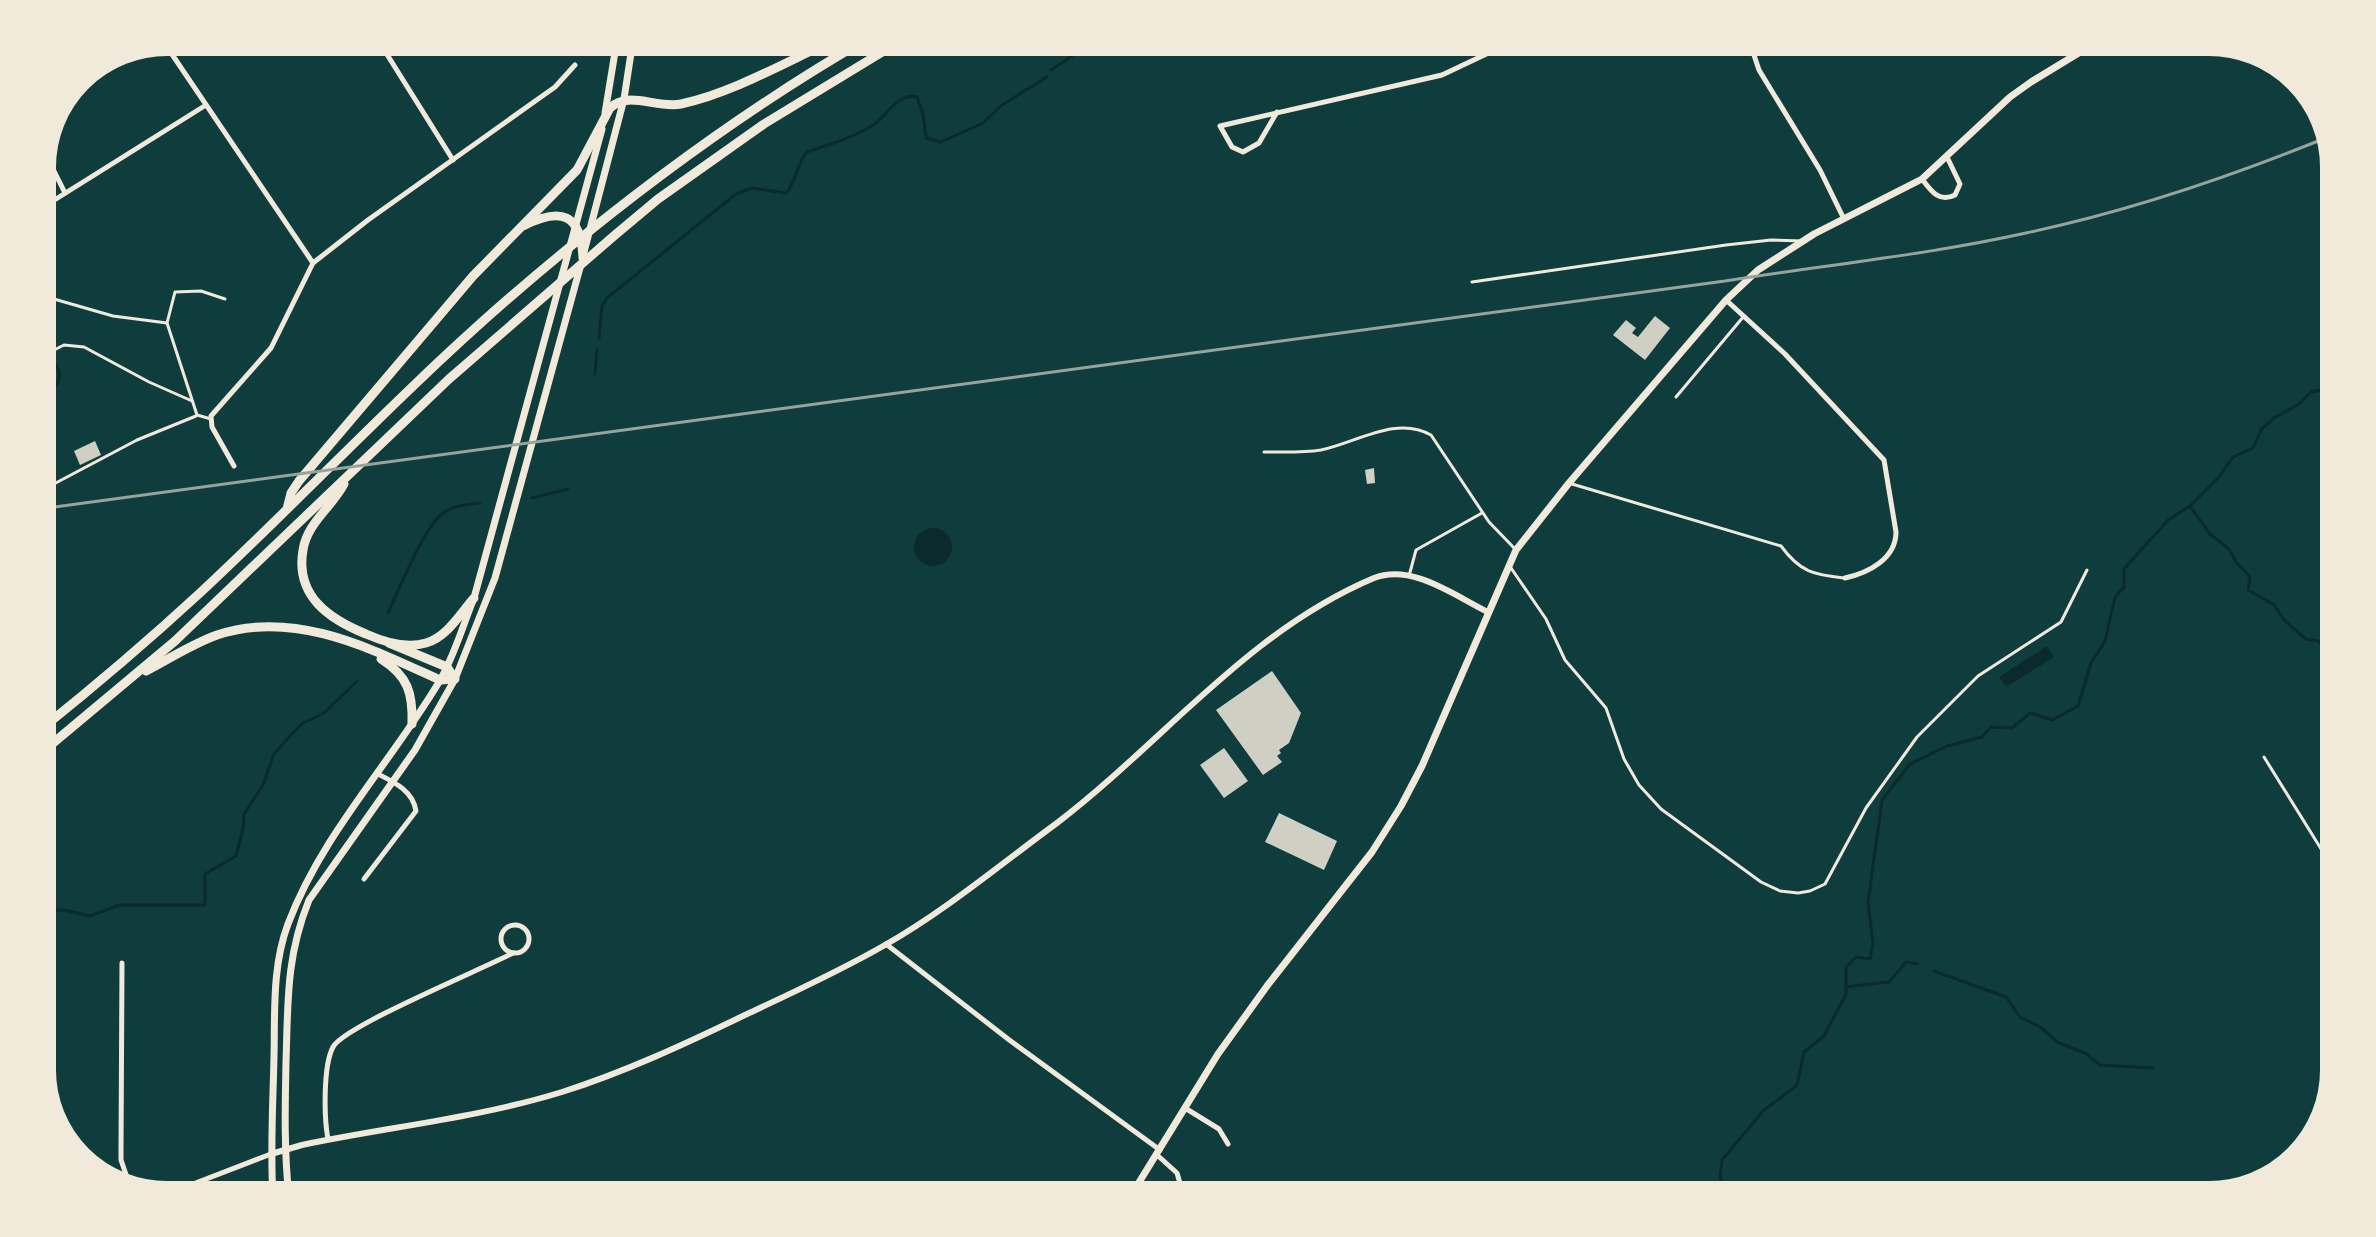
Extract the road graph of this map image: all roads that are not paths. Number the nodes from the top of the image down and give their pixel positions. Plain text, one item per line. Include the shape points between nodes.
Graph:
1 (172, 54) edge
2 (387, 54) edge
3 (615, 54) edge
4 (631, 54) edge
5 (803, 54) edge
6 (843, 54) edge
7 (879, 54) edge
8 (1486, 54) edge
9 (1754, 54) edge
10 (2078, 54) edge
11 (575, 65) dead end
12 (624, 99) junction
13 (206, 105) junction
14 (1277, 112) junction
15 (603, 124) junction
16 (1947, 157) junction
17 (453, 160) junction
18 (54, 171) edge
19 (1922, 179) junction
20 (65, 193) junction
21 (54, 200) edge
22 (1844, 219) junction
23 (576, 225) junction
24 (517, 229) junction
25 (1802, 241) junction
26 (583, 258) junction
27 (313, 263) junction
28 (1472, 282) dead end
29 (225, 299) dead end
30 (54, 300) edge
31 (1726, 300) junction
32 (1744, 316) junction
33 (167, 323) junction
34 (54, 350) edge
35 (1676, 397) dead end
36 (192, 401) junction
37 (197, 415) junction
38 (211, 419) junction
39 (1264, 452) dead end
40 (234, 466) dead end
41 (349, 475) junction
42 (1569, 483) junction
43 (54, 484) edge
44 (287, 509) junction
45 (1482, 513) junction
46 (1516, 550) junction
47 (1509, 565) junction
48 (2087, 570) dead end
49 (1409, 576) junction
50 (1845, 578) joint
51 (474, 598) junction
52 (1488, 612) junction
53 (389, 643) junction
54 (364, 648) junction
55 (447, 667) junction
56 (132, 679) junction
57 (455, 679) junction
58 (440, 680) junction
59 (54, 718) edge
60 (412, 724) junction
61 (54, 743) edge
62 (2264, 757) dead end
63 (378, 774) junction
64 (392, 781) junction
65 (2322, 850) edge
66 (364, 879) dead end
67 (886, 944) junction
68 (513, 953) junction
69 (122, 963) dead end
70 (1185, 1108) junction
71 (328, 1139) junction
72 (1228, 1144) dead end
73 (284, 1149) junction
74 (1158, 1152) junction
75 (271, 1154) junction
76 (126, 1174) edge
77 (196, 1183) edge
78 (272, 1183) edge
79 (288, 1183) edge
80 (1139, 1183) edge
81 (1180, 1183) edge

1 - 13 street
2 - 17 street
3 - 15 main road
4 - 12 main road
5 - 12 highway via 682,104
6 - 44 highway via 736,121 638,192 417,383
7 - 41 highway via 658,199 449,379
8 - 14 street via 1442,75
9 - 22 street
10 - 16 main road via 2010,97
11 - 17 street via 555,87
12 - 15 highway via 610,108
12 - 26 main road
13 - 20 street
13 - 27 street
14 - 14 street via 1249,119 1220,126 1232,147 1243,152 1259,143
15 - 23 main road
15 - 24 highway via 571,176
16 - 19 main road
16 - 19 street via 1960,184 1955,195 1940,197
17 - 27 street
18 - 20 street
19 - 22 main road
20 - 21 street
22 - 25 main road
23 - 24 highway via 547,215
23 - 26 highway
23 - 51 main road
24 - 44 highway via 299,481
25 - 28 lane via 1726,245
25 - 31 main road via 1758,270
26 - 57 main road via 495,578
27 - 38 street via 271,348
29 - 33 lane via 201,291 175,292
30 - 33 lane
31 - 32 street
31 - 42 main road
32 - 35 lane
32 - 50 street via 1884,460 1895,544 1881,562
33 - 36 lane
34 - 36 lane via 84,347
36 - 37 lane
37 - 38 lane
37 - 43 lane
38 - 40 street
39 - 45 lane via 1322,450 1380,432 1415,428 1431,435
41 - 53 highway via 310,530 302,552 303,576 322,611
41 - 56 highway
42 - 46 main road
42 - 50 lane via 1781,546 1810,573
44 - 59 highway via 157,632
45 - 46 lane
45 - 49 lane via 1416,550
46 - 47 main road
47 - 48 lane via 1541,611 1565,660 1606,708 1624,759 1648,796 1761,882 1798,893 1827,882 1866,808 1923,731 1978,676 2061,622
47 - 52 main road
49 - 52 street
49 - 67 street via 1377,577 1298,620 1212,685 1083,803
51 - 53 highway via 433,640
51 - 55 main road
52 - 70 main road via 1401,806 1372,852 1242,1019
53 - 55 highway
54 - 56 highway via 304,628 258,626 203,641
54 - 58 highway
54 - 60 highway via 407,681
55 - 57 highway
55 - 58 main road
56 - 61 highway
57 - 58 highway
57 - 64 main road
58 - 60 main road
60 - 63 main road
62 - 65 lane
63 - 64 street
63 - 75 main road via 324,848 281,945
64 - 66 street via 411,797 416,813
64 - 73 main road via 309,900 298,927 288,979
67 - 71 street via 613,1074 508,1105
67 - 74 street
68 - 68 street via 503,946 502,937 507,928 518,926 529,941
68 - 71 street via 375,1019 335,1044 328,1074
69 - 76 street via 121,1160
70 - 72 street via 1219,1129
70 - 74 main road
71 - 73 street
73 - 75 street
73 - 79 main road
74 - 80 main road
74 - 81 street
75 - 77 street
75 - 78 main road

